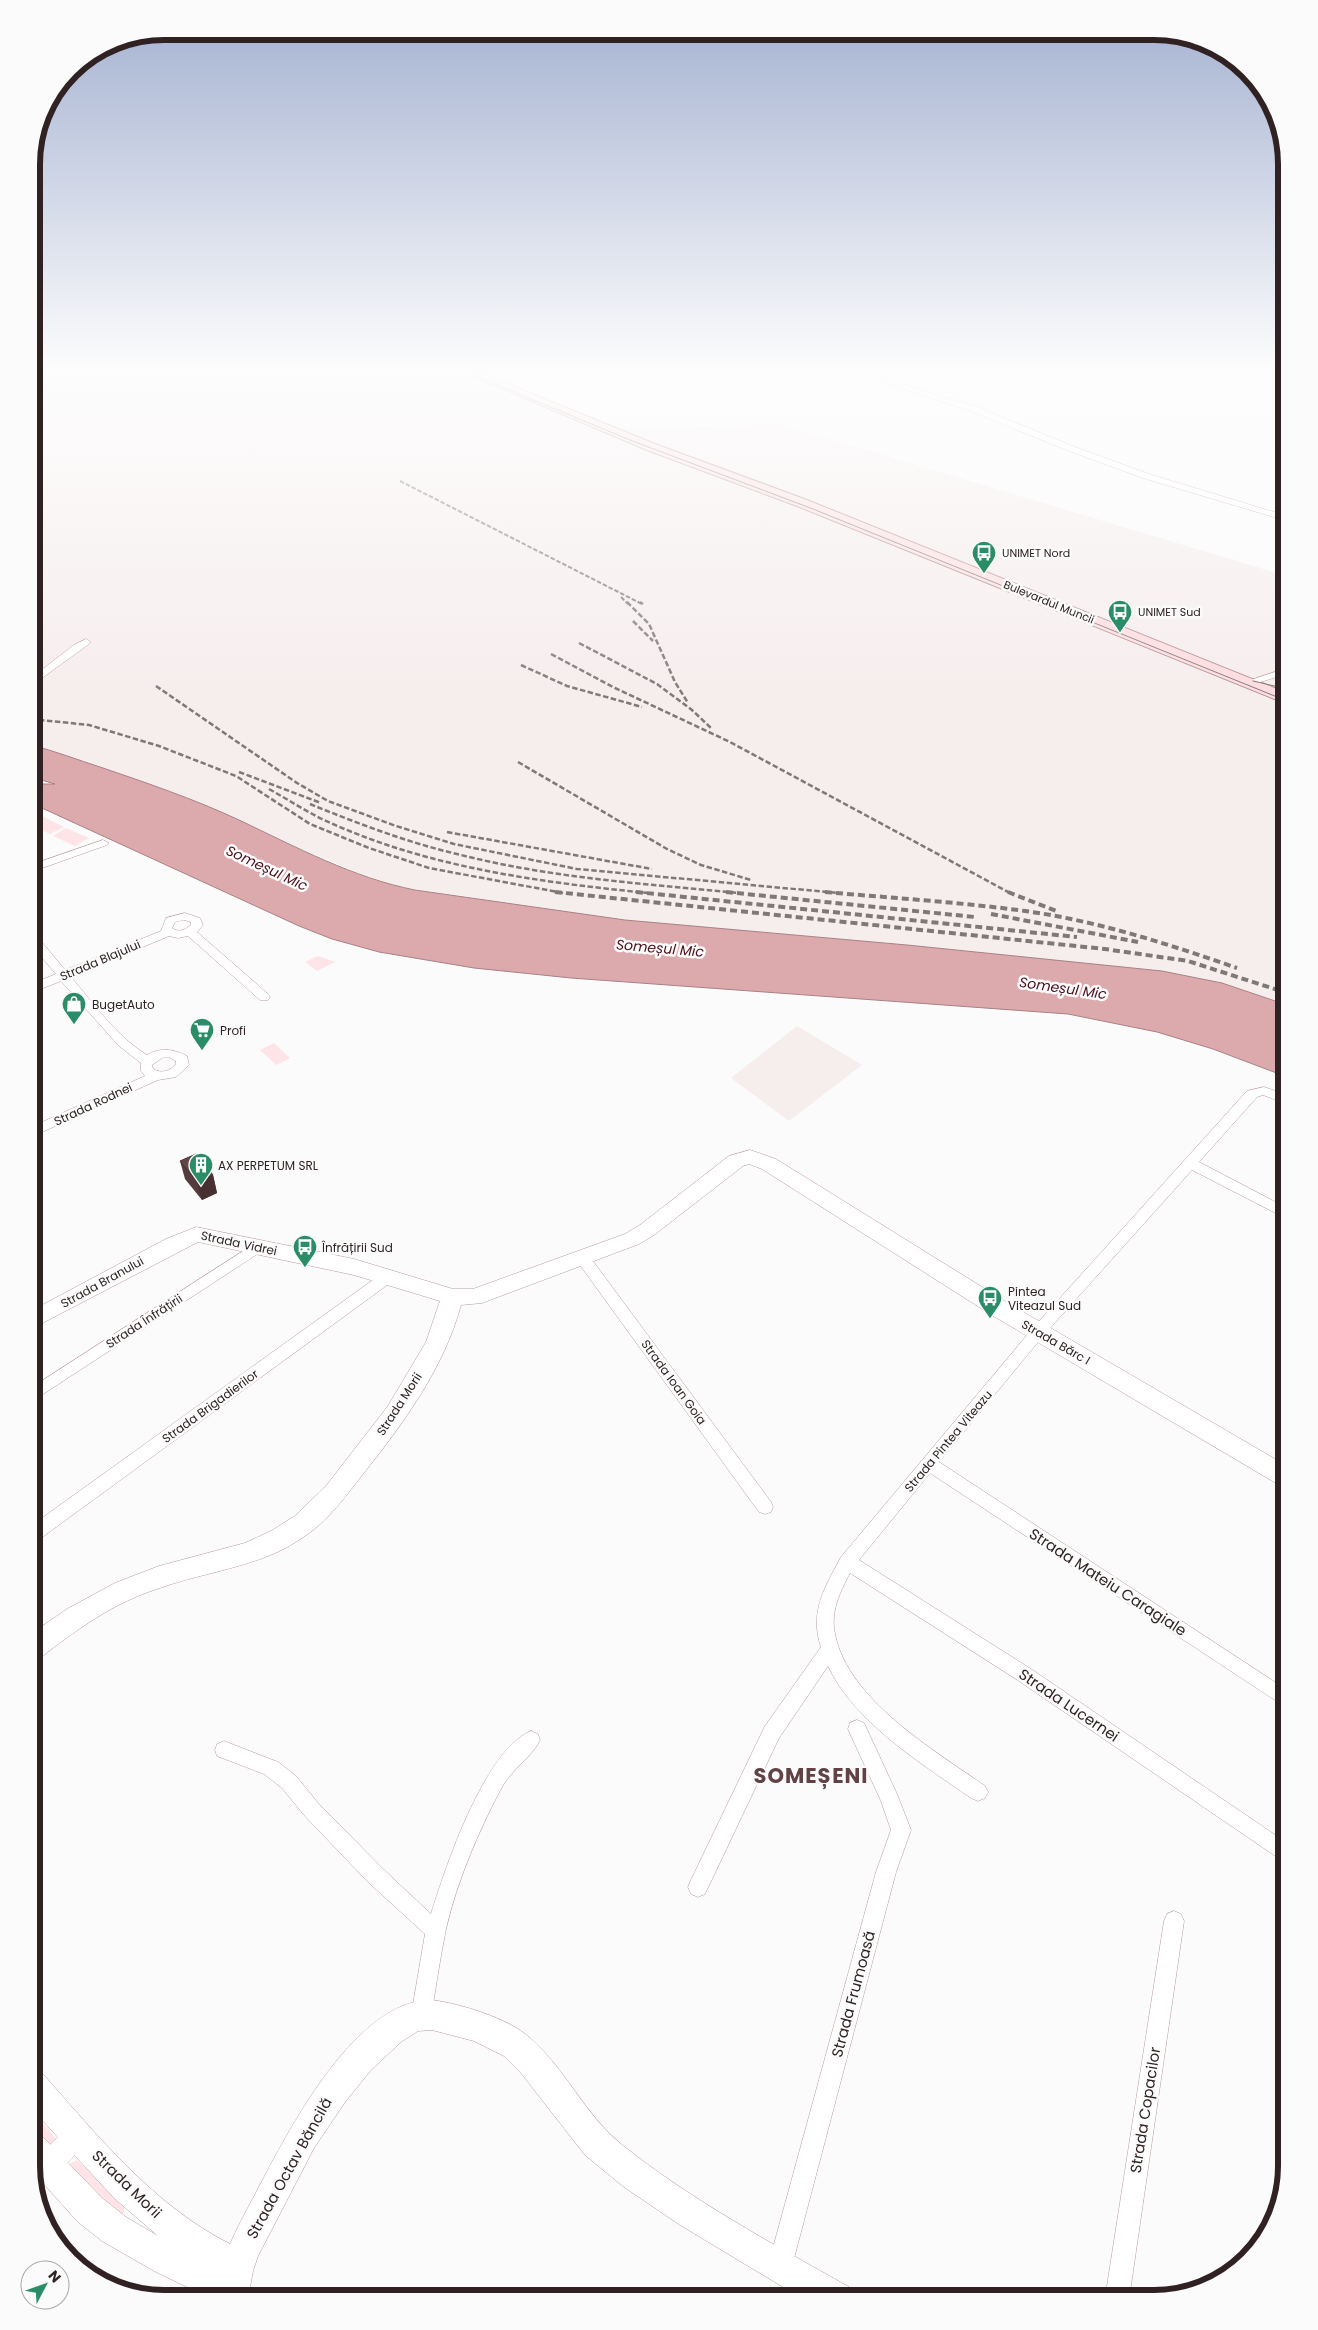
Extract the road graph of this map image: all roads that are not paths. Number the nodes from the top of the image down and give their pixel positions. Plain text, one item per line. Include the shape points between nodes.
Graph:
1 (750, 484) edge
2 (1171, 484) edge
3 (1278, 516) edge
4 (86, 642) dead end
5 (1278, 674) edge
6 (40, 677) edge
7 (1247, 683) junction
8 (1278, 695) edge
9 (103, 843) dead end
10 (40, 866) edge
11 (168, 932) junction
12 (190, 932) junction
13 (40, 948) edge
14 (63, 976) junction
15 (40, 985) edge
16 (264, 997) dead end
17 (148, 1061) junction
18 (155, 1076) junction
19 (1278, 1096) edge
20 (40, 1129) edge
21 (1190, 1163) junction
22 (1278, 1209) edge
23 (173, 1244) joint
24 (257, 1247) junction
25 (582, 1257) junction
26 (389, 1276) junction
27 (452, 1297) junction
28 (40, 1316) edge
29 (1038, 1332) junction
30 (40, 1390) edge
31 (929, 1464) junction
32 (1278, 1473) edge
33 (765, 1507) dead end
34 (40, 1529) edge
35 (847, 1562) junction
36 (40, 1643) edge
37 (829, 1650) junction
38 (1278, 1694) edge
39 (857, 1729) dead end
40 (531, 1740) dead end
41 (224, 1750) dead end
42 (978, 1792) dead end
43 (1278, 1850) edge
44 (698, 1887) dead end
45 (1174, 1921) dead end
46 (436, 1929) junction
47 (421, 2016) junction
48 (40, 2094) edge
49 (76, 2136) junction
50 (40, 2155) edge
51 (40, 2157) edge
52 (780, 2266) junction
53 (233, 2285) edge
54 (822, 2290) edge
55 (1118, 2290) edge

1 - 7 main road, Bulevardul Muncii
2 - 3 street
4 - 6 street
5 - 7 street
7 - 8 main road, Bulevardul Muncii
9 - 10 street
11 - 12 street, Strada Blajului
11 - 12 street, Strada Blajului via 167,923 185,916 198,922
11 - 14 street, Strada Blajului
12 - 16 street
13 - 14 street
14 - 15 street, Strada Blajului
14 - 17 street via 132,1052
17 - 18 street via 148,1071
17 - 18 street via 166,1053 176,1054 182,1059 183,1065 177,1071 167,1076
18 - 20 street, Strada Rodnei
19 - 21 street, Strada Pintea Viteazu via 1264,1091 1252,1094
21 - 22 street
21 - 29 street, Strada Pintea Viteazu
23 - 24 street, Strada Vidrei via 196,1234
23 - 28 street, Strada Branului
24 - 26 street, Strada Vidrei
24 - 30 street, Strada Înfrățirii
25 - 27 street via 474,1296
25 - 29 street, Strada Bărc I via 632,1239 736,1160 750,1157 769,1164
25 - 33 street, Strada Ioan Goia
26 - 27 street, Strada Vidrei
26 - 34 street, Strada Brigadierilor
27 - 36 street, Strada Morii via 438,1338 399,1406 360,1461 305,1522 264,1546 126,1589 90,1608
29 - 31 street, Strada Pintea Viteazu
29 - 32 street, Strada Bărc I
31 - 35 street, Strada Pintea Viteazu
31 - 38 street, Strada Mateiu Caragiale
35 - 37 street, Strada Pintea Viteazu via 832,1584 827,1603 824,1624
35 - 43 street, Strada Lucernei via 1025,1675
37 - 42 street, Strada Pintea Viteazu via 849,1686 866,1706
37 - 44 street via 772,1732
39 - 52 street, Strada Frumoasă via 901,1830 886,1872
40 - 46 street via 512,1759 486,1797 470,1832
41 - 46 street via 271,1768 289,1782 375,1875
45 - 55 street, Strada Copacilor
46 - 47 street
47 - 52 street via 463,2022 501,2035 530,2060 595,2144 676,2203
47 - 53 street, Strada Octav Băncilă via 394,2028 354,2065 326,2098 251,2235
48 - 49 street, Strada Morii
49 - 50 street
49 - 53 street, Strada Morii via 180,2234 222,2259
51 - 53 street via 90,2210 114,2229 166,2259
52 - 54 street

